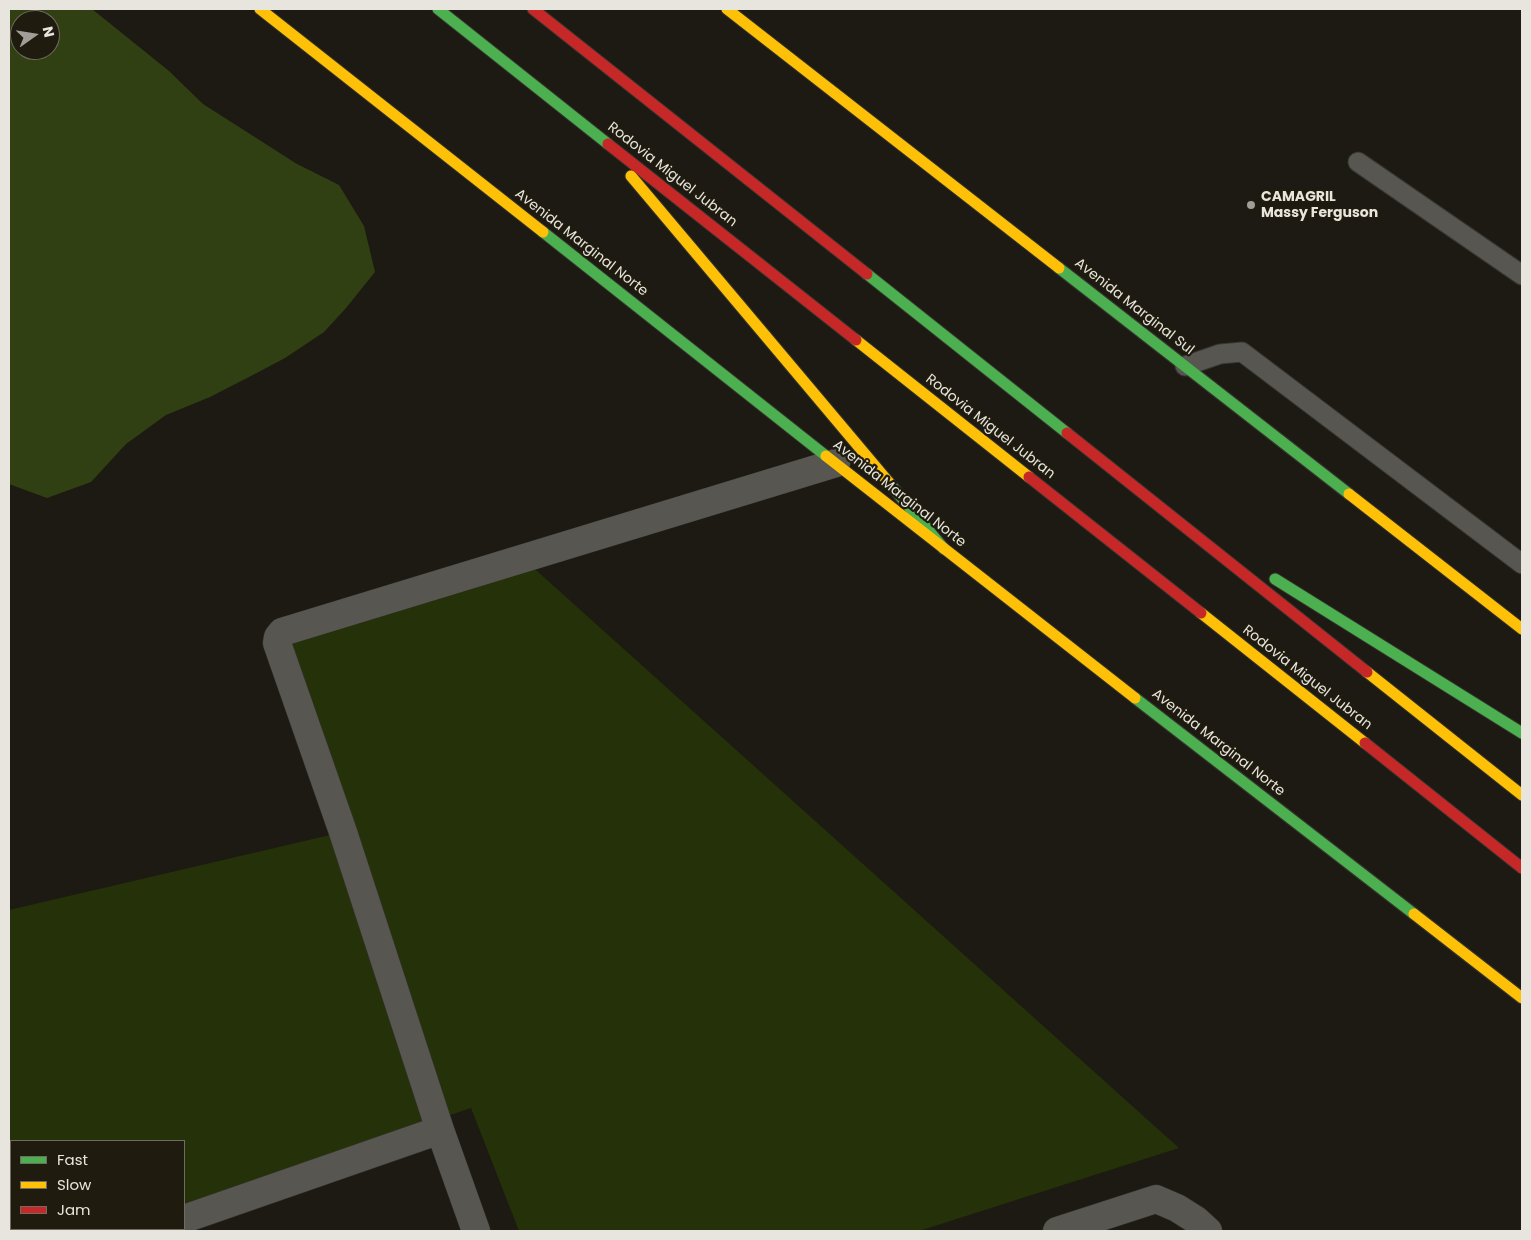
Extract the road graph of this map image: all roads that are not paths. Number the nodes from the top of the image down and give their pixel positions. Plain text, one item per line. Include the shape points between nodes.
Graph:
1 (260, 9) edge
2 (438, 9) edge
3 (533, 9) edge
4 (727, 9) edge
5 (593, 131) junction
6 (1358, 162) dead end
7 (1522, 275) edge
8 (1185, 366) junction
9 (836, 463) junction
10 (1166, 512) junction
11 (944, 549) junction
12 (1251, 564) dead end
13 (1522, 564) edge
14 (1268, 575) dead end
15 (1522, 629) edge
16 (1522, 733) edge
17 (1522, 795) edge
18 (1522, 868) edge
19 (1522, 998) edge
20 (440, 1130) junction
21 (185, 1219) edge
22 (476, 1231) edge
23 (1057, 1231) edge
24 (1208, 1231) edge

1 - 9 main road, Avenida Marginal Norte
2 - 5 main road, Rodovia Miguel Jubran
3 - 10 main road
4 - 8 main road, Avenida Marginal Sul
5 - 11 main road
5 - 18 main road, Rodovia Miguel Jubran
6 - 7 lane
8 - 13 lane via 1220,354 1242,352
8 - 15 main road, Avenida Marginal Sul
9 - 11 main road, Avenida Marginal Norte
9 - 20 street via 291,629 278,637 277,643 343,832
10 - 12 main road
10 - 17 main road
11 - 19 main road, Avenida Marginal Norte
14 - 16 main road
20 - 21 street
20 - 22 street
23 - 24 street via 1156,1199 1177,1208

